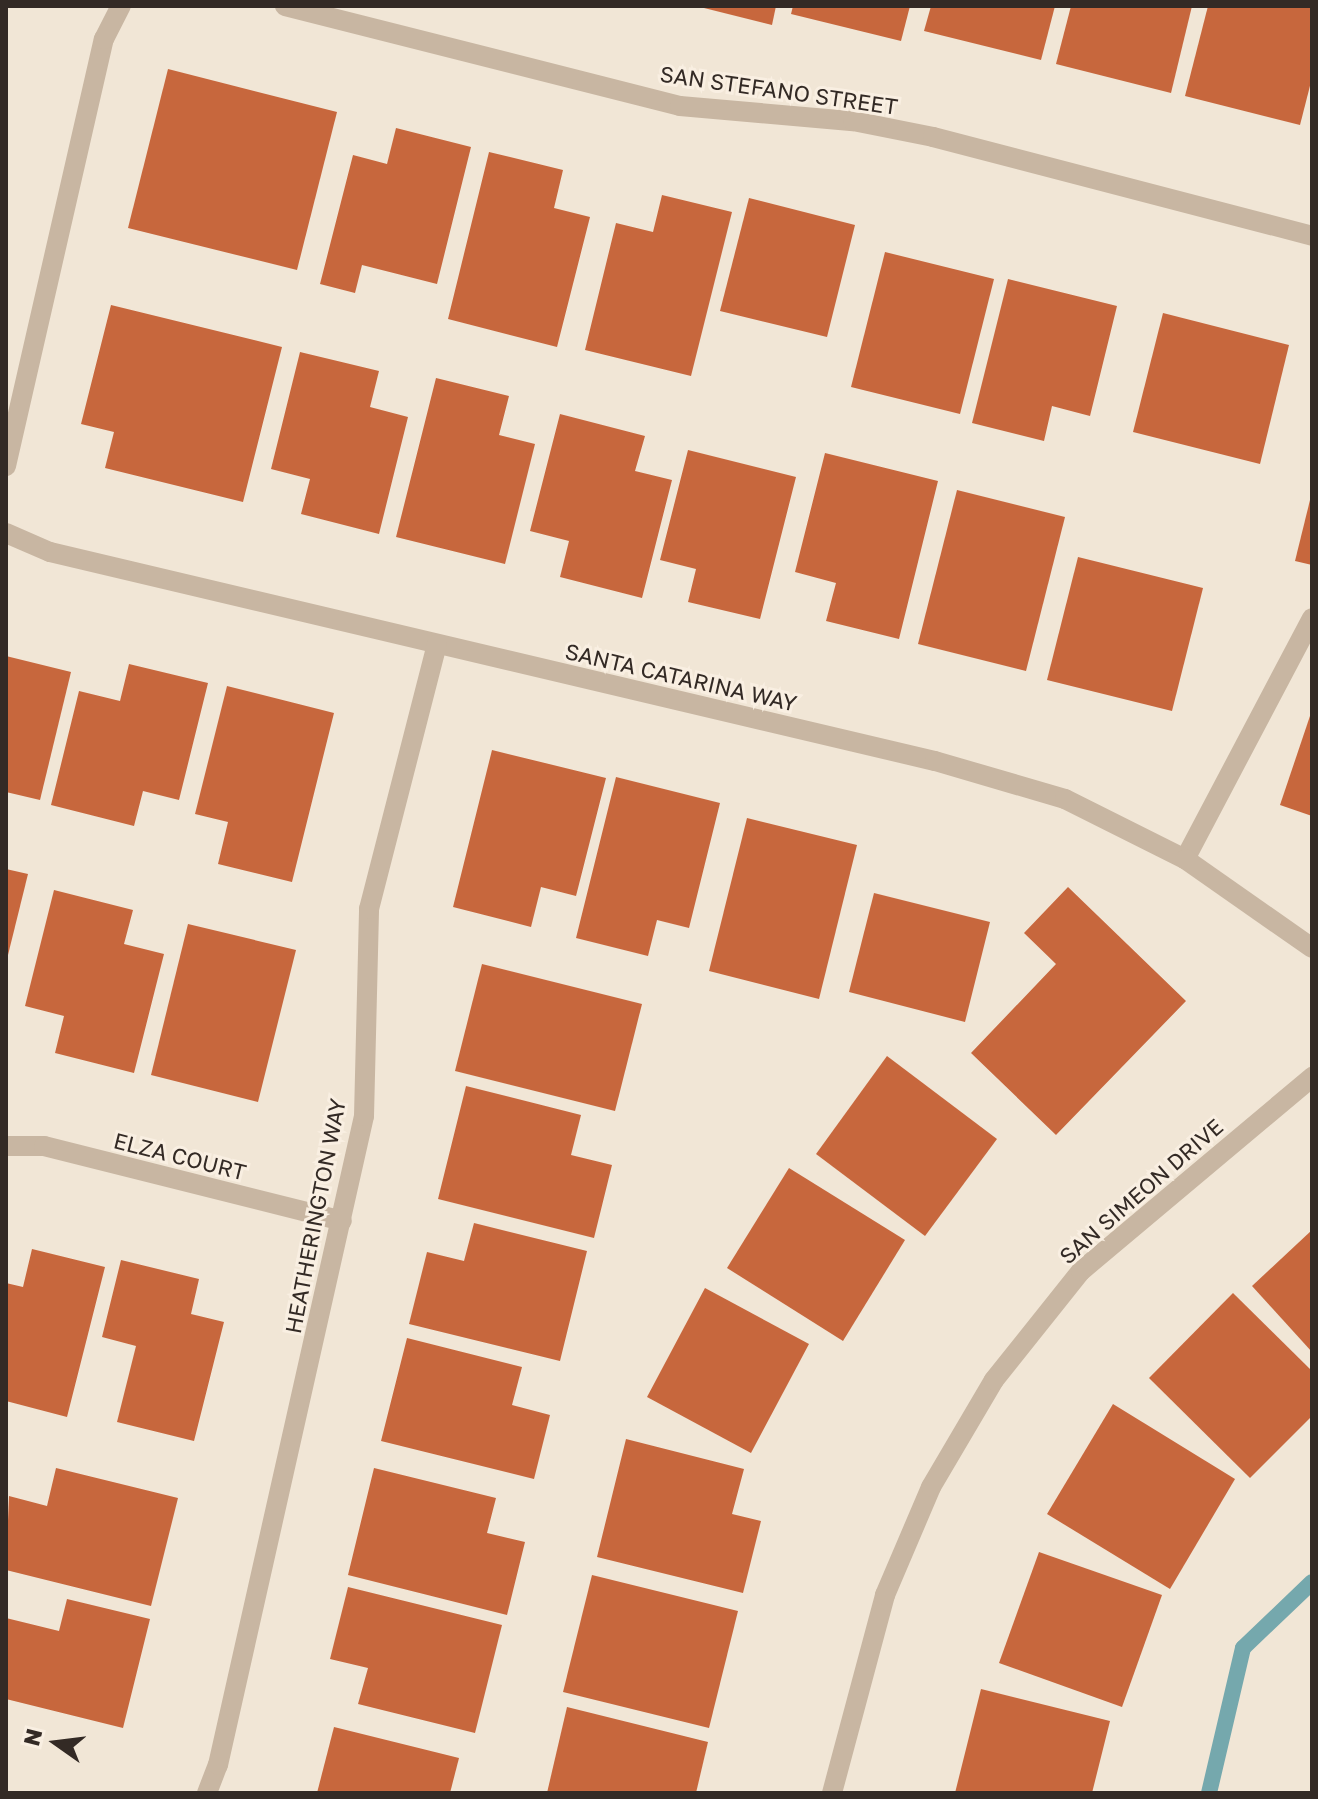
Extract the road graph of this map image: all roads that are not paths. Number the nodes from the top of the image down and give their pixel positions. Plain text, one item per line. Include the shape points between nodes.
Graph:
1 (121, 6) edge
2 (285, 6) edge
3 (1312, 236) edge
4 (6, 466) edge
5 (6, 533) edge
6 (1312, 618) edge
7 (437, 645) junction
8 (1185, 859) junction
9 (1312, 948) edge
10 (1312, 1077) edge
11 (6, 1146) edge
12 (342, 1221) junction
13 (207, 1793) edge
14 (832, 1793) edge

1 - 4 street via 104,39
2 - 3 street, SAN STEFANO STREET via 680,106 853,121 933,137
5 - 7 street, SANTA CATARINA WAY via 50,552
6 - 8 street
7 - 8 street, SANTA CATARINA WAY via 935,761 1065,799
7 - 12 street, HEATHERINGTON WAY via 369,909 364,1116
8 - 9 street, SANTA CATARINA WAY
10 - 14 street, SAN SIMEON DRIVE via 1081,1271 994,1380 931,1487 885,1595
11 - 12 street, ELZA COURT via 44,1146
12 - 13 street, HEATHERINGTON WAY via 218,1765

